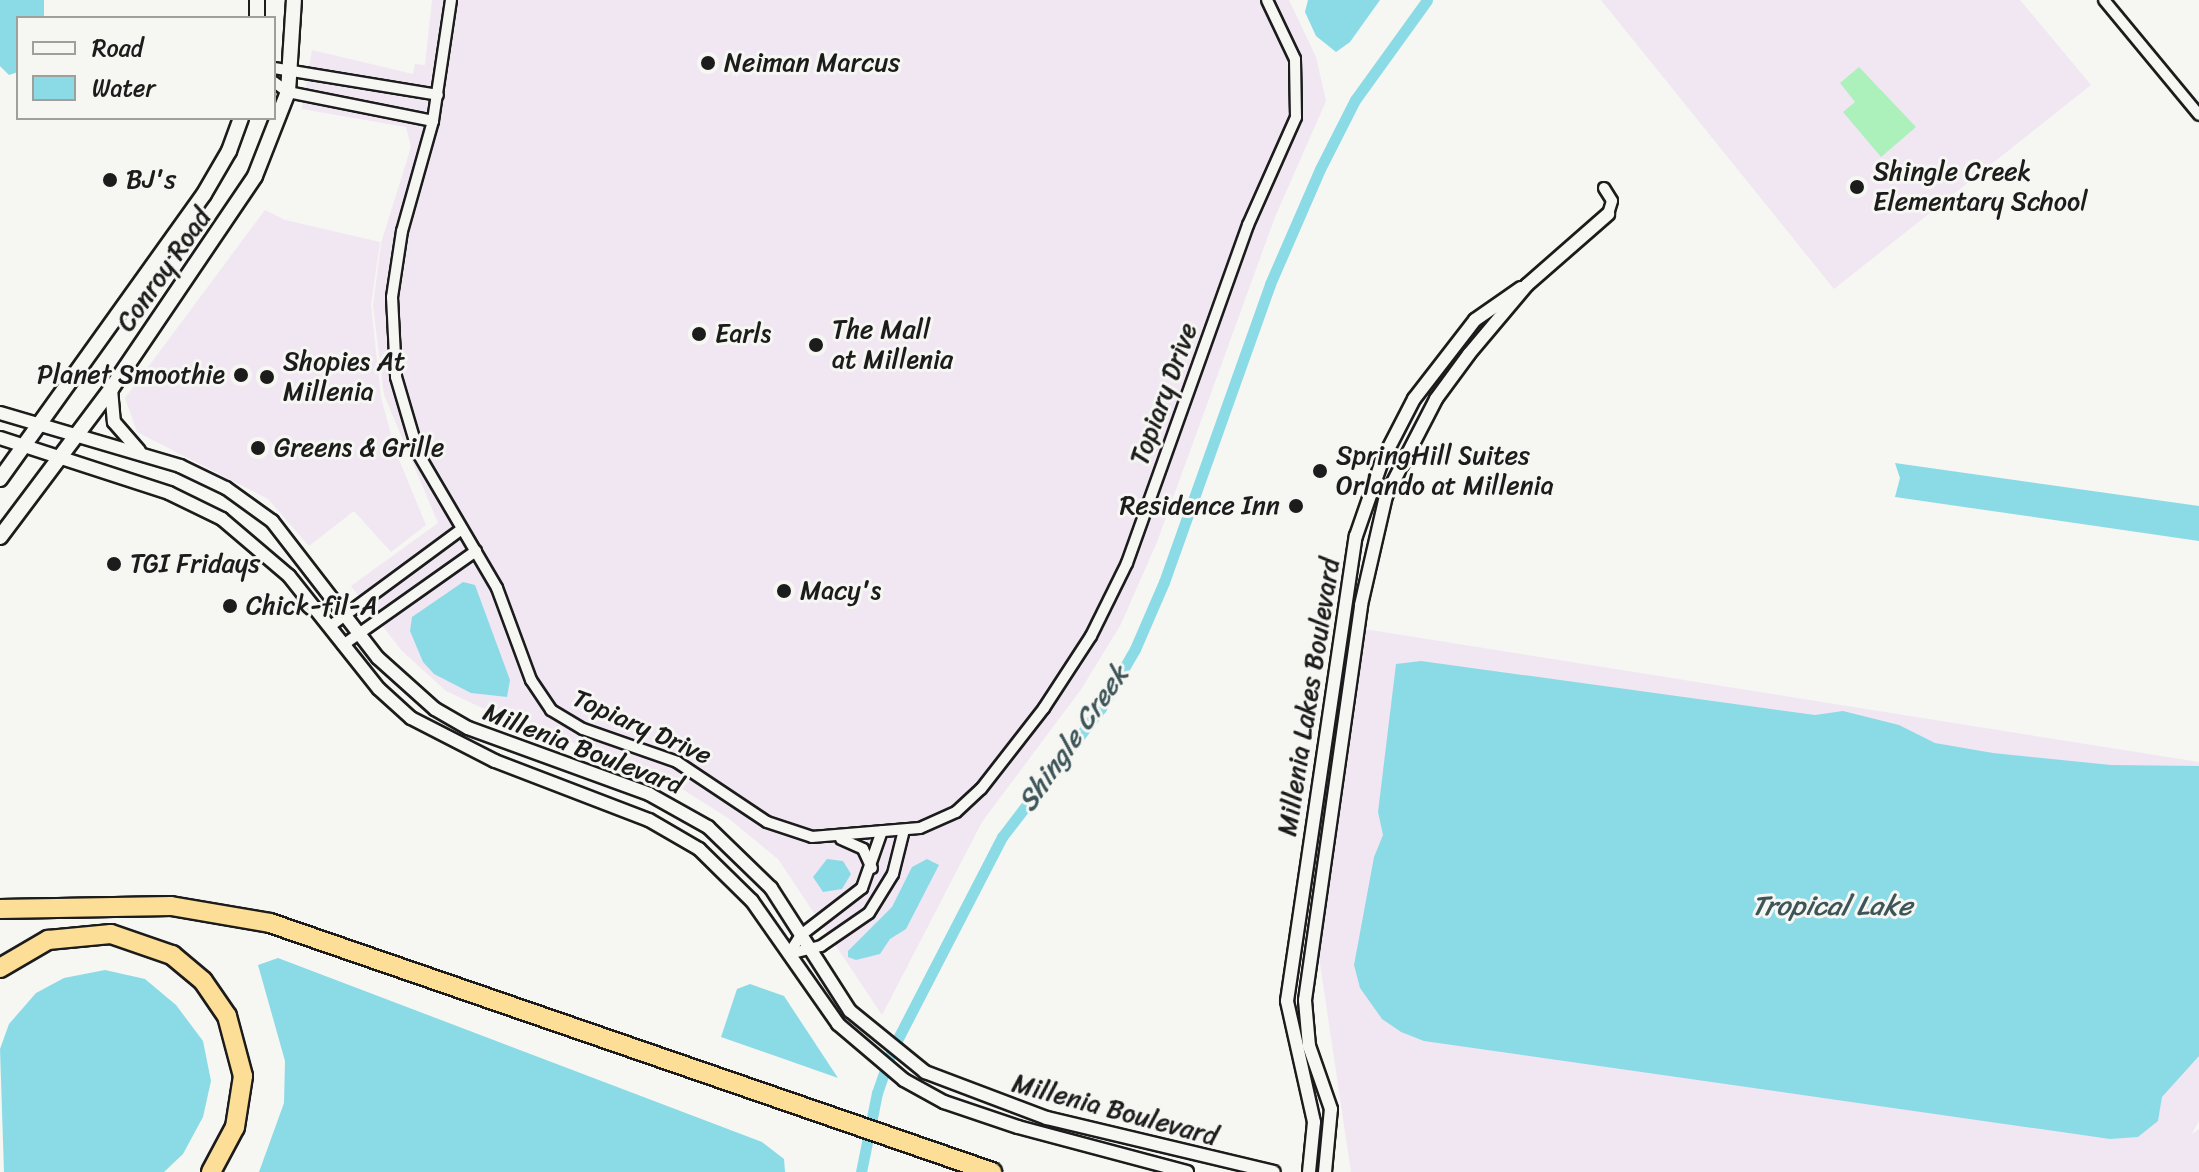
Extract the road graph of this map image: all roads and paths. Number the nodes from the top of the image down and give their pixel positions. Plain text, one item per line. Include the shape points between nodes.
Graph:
1 (294, 0) edge
2 (451, 0) edge
3 (1267, 0) edge
4 (2104, 0) edge
5 (276, 68) edge
6 (293, 69) junction
7 (276, 83) edge
8 (288, 92) junction
9 (438, 95) junction
10 (2199, 115) edge
11 (240, 120) edge
12 (433, 121) junction
13 (1604, 188) dead end
14 (1608, 214) joint
15 (1527, 285) junction
16 (111, 389) junction
17 (0, 413) edge
18 (41, 424) junction
19 (78, 434) junction
20 (0, 438) edge
21 (25, 445) junction
22 (141, 453) junction
23 (61, 456) junction
24 (0, 479) edge
25 (462, 529) junction
26 (0, 537) edge
27 (476, 551) junction
28 (345, 614) junction
29 (329, 627) junction
30 (358, 634) junction
31 (343, 645) junction
32 (904, 830) junction
33 (882, 831) junction
34 (830, 837) junction
35 (872, 868) junction
36 (0, 909) edge
37 (801, 935) junction
38 (810, 951) junction
39 (789, 954) junction
40 (0, 968) edge
41 (211, 1172) edge
42 (992, 1172) edge
43 (1187, 1172) edge
44 (1274, 1172) edge
45 (1309, 1172) edge
46 (1325, 1172) edge

1 - 6 main road, Conroy Road
2 - 9 street, Topiary Drive
3 - 32 street, Topiary Drive via 1299,79 1296,117 1248,225 1114,592 1066,678 981,789 939,822
4 - 10 street
5 - 6 street
6 - 8 main road, Conroy Road
6 - 9 street
7 - 8 street
8 - 12 street
8 - 16 main road, Conroy Road via 255,176 236,208
9 - 12 street, Topiary Drive
11 - 18 main road, Conroy Road via 204,194
12 - 25 street, Topiary Drive via 394,268 392,344 402,403 418,452
13 - 14 street via 1612,201
14 - 15 street, Millenia Lakes Boulevard
15 - 45 street, Millenia Lakes Boulevard via 1475,320 1414,399 1382,461 1356,536 1287,1001 1288,1025 1314,1122
15 - 46 street, Millenia Lakes Boulevard via 1436,399 1386,496 1370,557 1305,1000 1309,1046 1331,1109
16 - 19 main road, Conroy Road
16 - 22 street via 114,422
17 - 18 street, Millenia Boulevard
18 - 19 street, Millenia Boulevard
18 - 21 main road, Conroy Road
19 - 22 street, Millenia Boulevard
19 - 23 main road, Conroy Road
20 - 21 street, Millenia Boulevard
21 - 23 street, Millenia Boulevard
21 - 24 main road, Conroy Road
22 - 28 street, Millenia Boulevard via 226,488 272,521
23 - 26 main road, Conroy Road
23 - 29 street, Millenia Boulevard via 178,497 222,519 289,576
25 - 27 street, Topiary Drive
25 - 28 street
27 - 30 street
27 - 34 street, Topiary Drive via 505,605 537,692 560,717 677,762 781,829
28 - 29 street
28 - 30 street, Millenia Boulevard
29 - 31 street, Millenia Boulevard
30 - 31 street
30 - 37 street, Millenia Boulevard via 409,689 468,728 649,794 700,822 759,873
31 - 39 street, Millenia Boulevard via 390,699 448,741 640,816 691,844 740,886
32 - 33 street, Topiary Drive
32 - 38 street via 893,874 877,903 857,923
33 - 34 street, Topiary Drive
33 - 35 street
34 - 35 street, Topiary Drive via 863,849
35 - 37 street via 854,898
36 - 42 highway via 171,906 270,923
37 - 38 street, Millenia Boulevard
37 - 39 street
38 - 39 street
38 - 44 street, Millenia Boulevard via 842,1001 877,1038 953,1086 1047,1118
39 - 43 street, Millenia Boulevard via 827,1011 869,1055 904,1080 999,1121
40 - 41 highway via 48,940 111,934 172,955 203,981 227,1016 243,1076 235,1127

